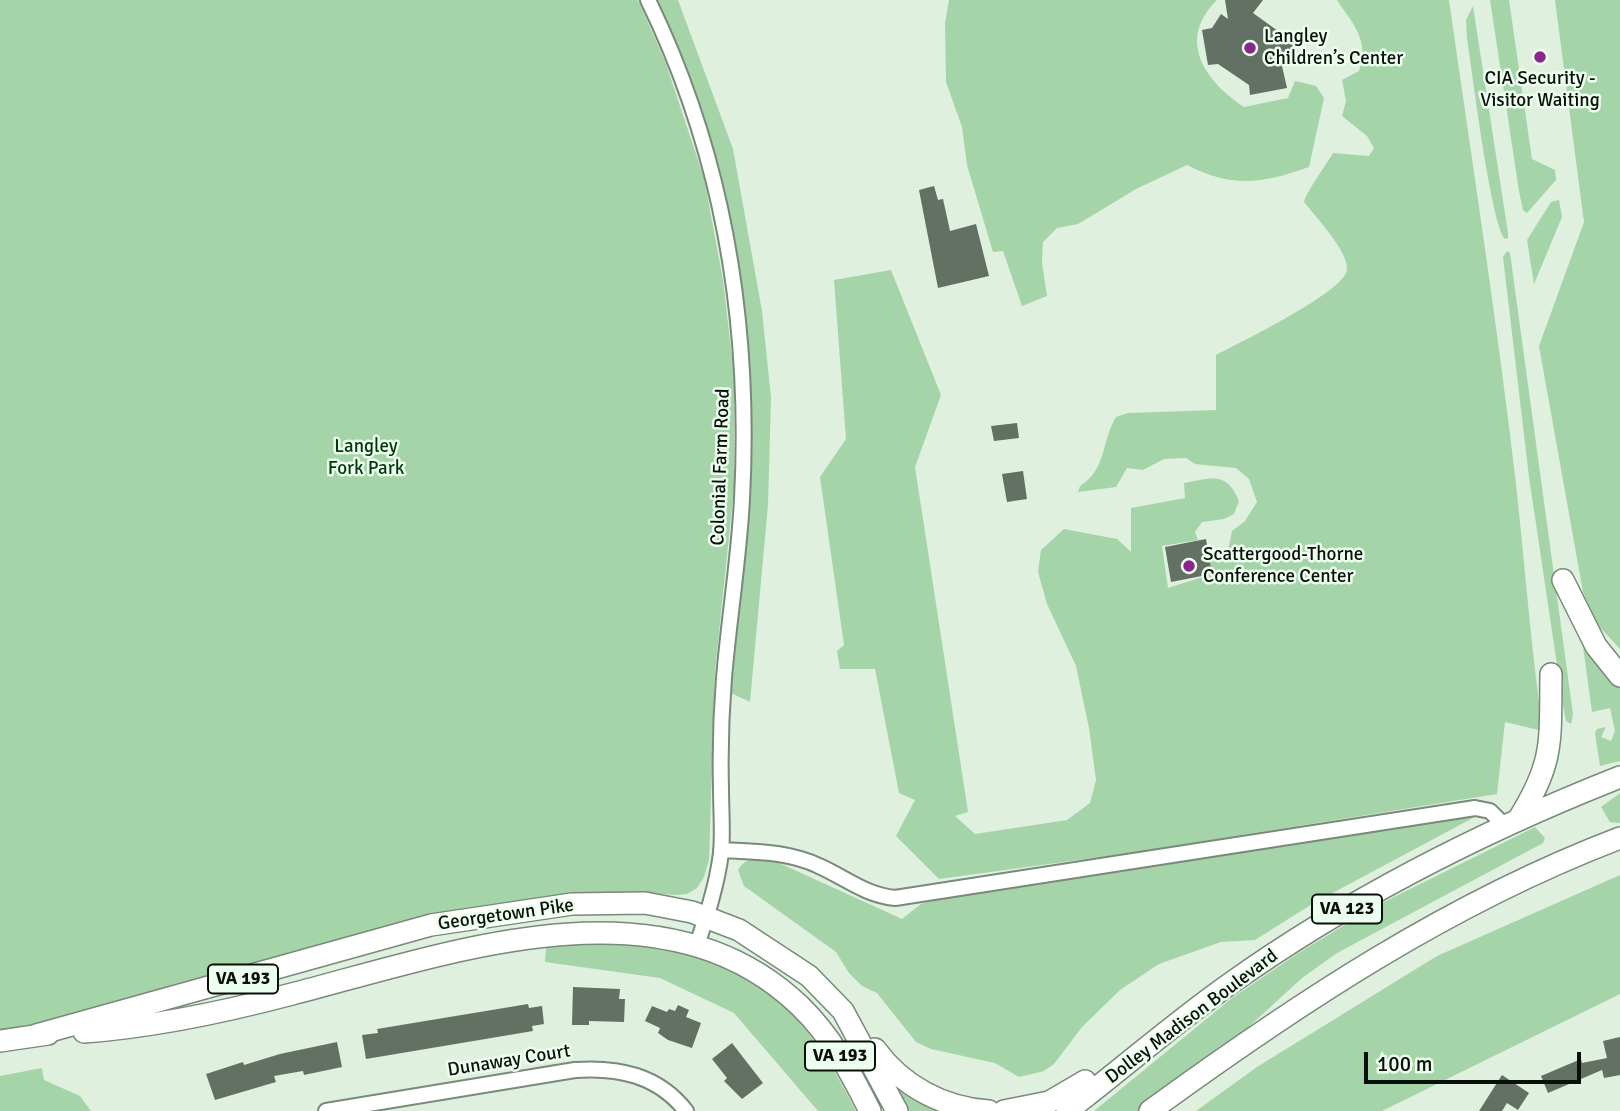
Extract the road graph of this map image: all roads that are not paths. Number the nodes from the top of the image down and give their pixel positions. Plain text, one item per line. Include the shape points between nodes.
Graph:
1 (648, 0) edge
2 (1563, 580) dead end
3 (1551, 674) dead end
4 (1620, 676) edge
5 (1620, 778) edge
6 (1512, 823) junction
7 (1620, 838) edge
8 (721, 850) junction
9 (706, 917) junction
10 (697, 945) junction
11 (843, 1011) junction
12 (1187, 1016) junction
13 (36, 1035) junction
14 (0, 1041) edge
15 (326, 1111) edge
16 (686, 1111) edge
17 (870, 1111) edge
18 (897, 1111) edge
19 (989, 1111) edge
20 (1004, 1111) edge
21 (1067, 1111) edge
22 (1150, 1111) edge

1 - 8 street, Colonial Farm Road via 678,69 715,182 741,344 745,421 742,502 720,738
2 - 4 main road via 1596,646
3 - 6 main road via 1548,762
5 - 6 main road, Dolley Madison Boulevard / VA 123
6 - 8 street via 1475,808 895,898 875,896 819,865 794,857
6 - 12 main road, Dolley Madison Boulevard / VA 123 via 1409,873 1329,919
7 - 22 main road, VA 123 via 1497,892 1394,947 1274,1023
8 - 9 street, Colonial Farm Road
9 - 10 street, Colonial Farm Road
9 - 11 main road, Georgetown Pike / VA 193 via 782,955
9 - 13 main road, Georgetown Pike / VA 193 via 662,905 619,902 468,918 354,945
10 - 13 main road, Georgetown Pike / VA 193 via 625,933 520,940 452,952 197,1015 116,1030
10 - 17 main road, Georgetown Pike / VA 193 via 757,972 801,1007 836,1049
11 - 18 main road, Georgetown Pike / VA 193
11 - 19 main road via 885,1062 912,1086 958,1106
12 - 20 main road via 1060,1097
12 - 21 main road, Dolley Madison Boulevard / VA 123
13 - 14 main road, Georgetown Pike / VA 193
15 - 16 street, Dunaway Court via 592,1069 649,1080

